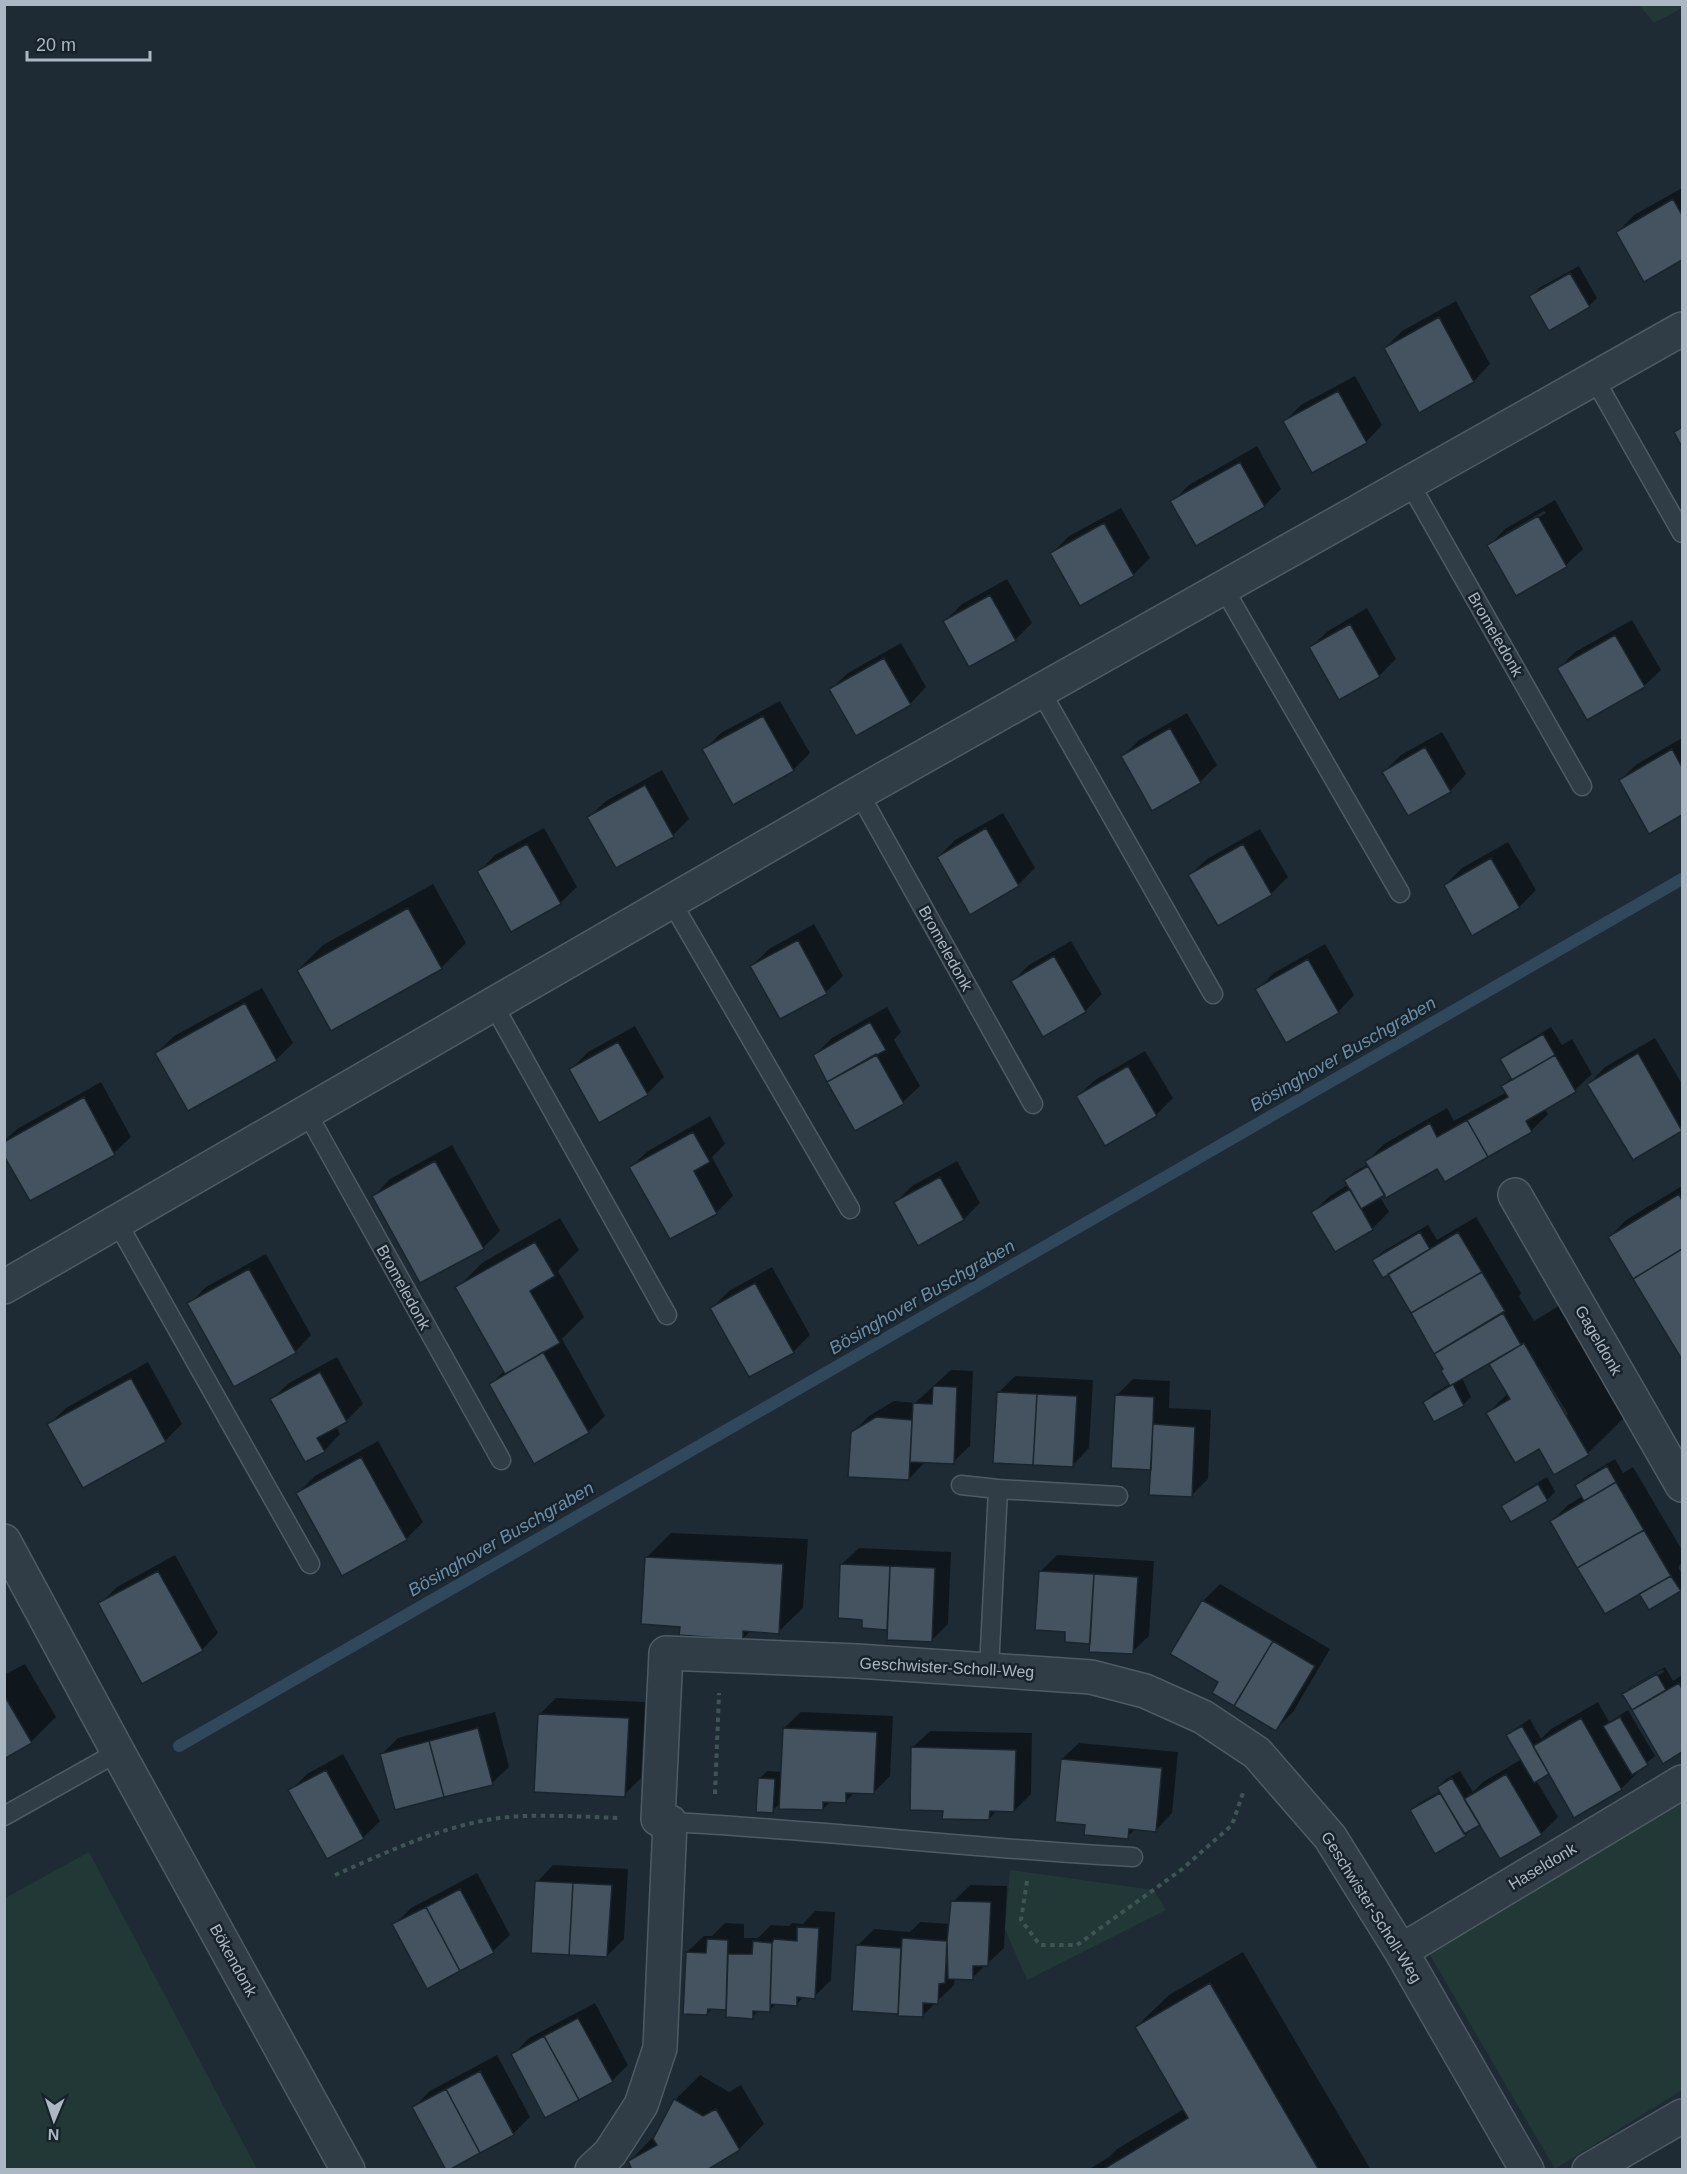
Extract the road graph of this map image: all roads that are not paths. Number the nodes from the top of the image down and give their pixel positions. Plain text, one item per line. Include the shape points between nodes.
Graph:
1 (1683, 329) edge
2 (1594, 378) junction
3 (1409, 482) junction
4 (1683, 533) edge
5 (1223, 587) junction
6 (1040, 690) junction
7 (1582, 786) dead end
8 (859, 793) junction
9 (1400, 893) dead end
10 (671, 901) junction
11 (1213, 994) dead end
12 (493, 1005) junction
13 (1033, 1104) dead end
14 (307, 1113) junction
15 (1515, 1195) dead end
16 (850, 1209) dead end
17 (117, 1222) junction
18 (4, 1287) edge
19 (667, 1315) dead end
20 (501, 1460) dead end
21 (961, 1485) dead end
22 (1683, 1485) edge
23 (998, 1489) junction
24 (1118, 1496) dead end
25 (4, 1541) edge
26 (310, 1564) dead end
27 (989, 1669) junction
28 (118, 1752) junction
29 (1683, 1782) edge
30 (4, 1816) edge
31 (664, 1821) junction
32 (1133, 1857) dead end
33 (1401, 1951) junction
34 (1683, 2116) edge
35 (348, 2169) edge
36 (592, 2169) edge
37 (1527, 2169) edge
38 (1589, 2169) edge

1 - 2 street
2 - 3 street
2 - 4 lane
3 - 5 street
3 - 7 lane, Bromeledonk
5 - 6 street
5 - 9 lane
6 - 8 street
6 - 11 lane
8 - 10 street
8 - 13 lane, Bromeledonk
10 - 12 street
10 - 16 lane
12 - 14 street
12 - 19 lane
14 - 17 street
14 - 20 lane, Bromeledonk
15 - 22 street, Gageldonk
17 - 18 street
17 - 26 lane
21 - 23 lane
23 - 24 lane
23 - 27 lane
25 - 28 street, Bökendonk
27 - 31 street, Geschwister-Scholl-Weg via 666,1653
27 - 33 street, Geschwister-Scholl-Weg via 1091,1677 1145,1691 1203,1717 1257,1753 1330,1837
28 - 30 lane
28 - 35 street, Bökendonk
29 - 33 street, Haseldonk
31 - 32 lane
31 - 36 street, Geschwister-Scholl-Weg via 660,2048 641,2105 610,2153
33 - 37 street, Geschwister-Scholl-Weg
34 - 38 street

